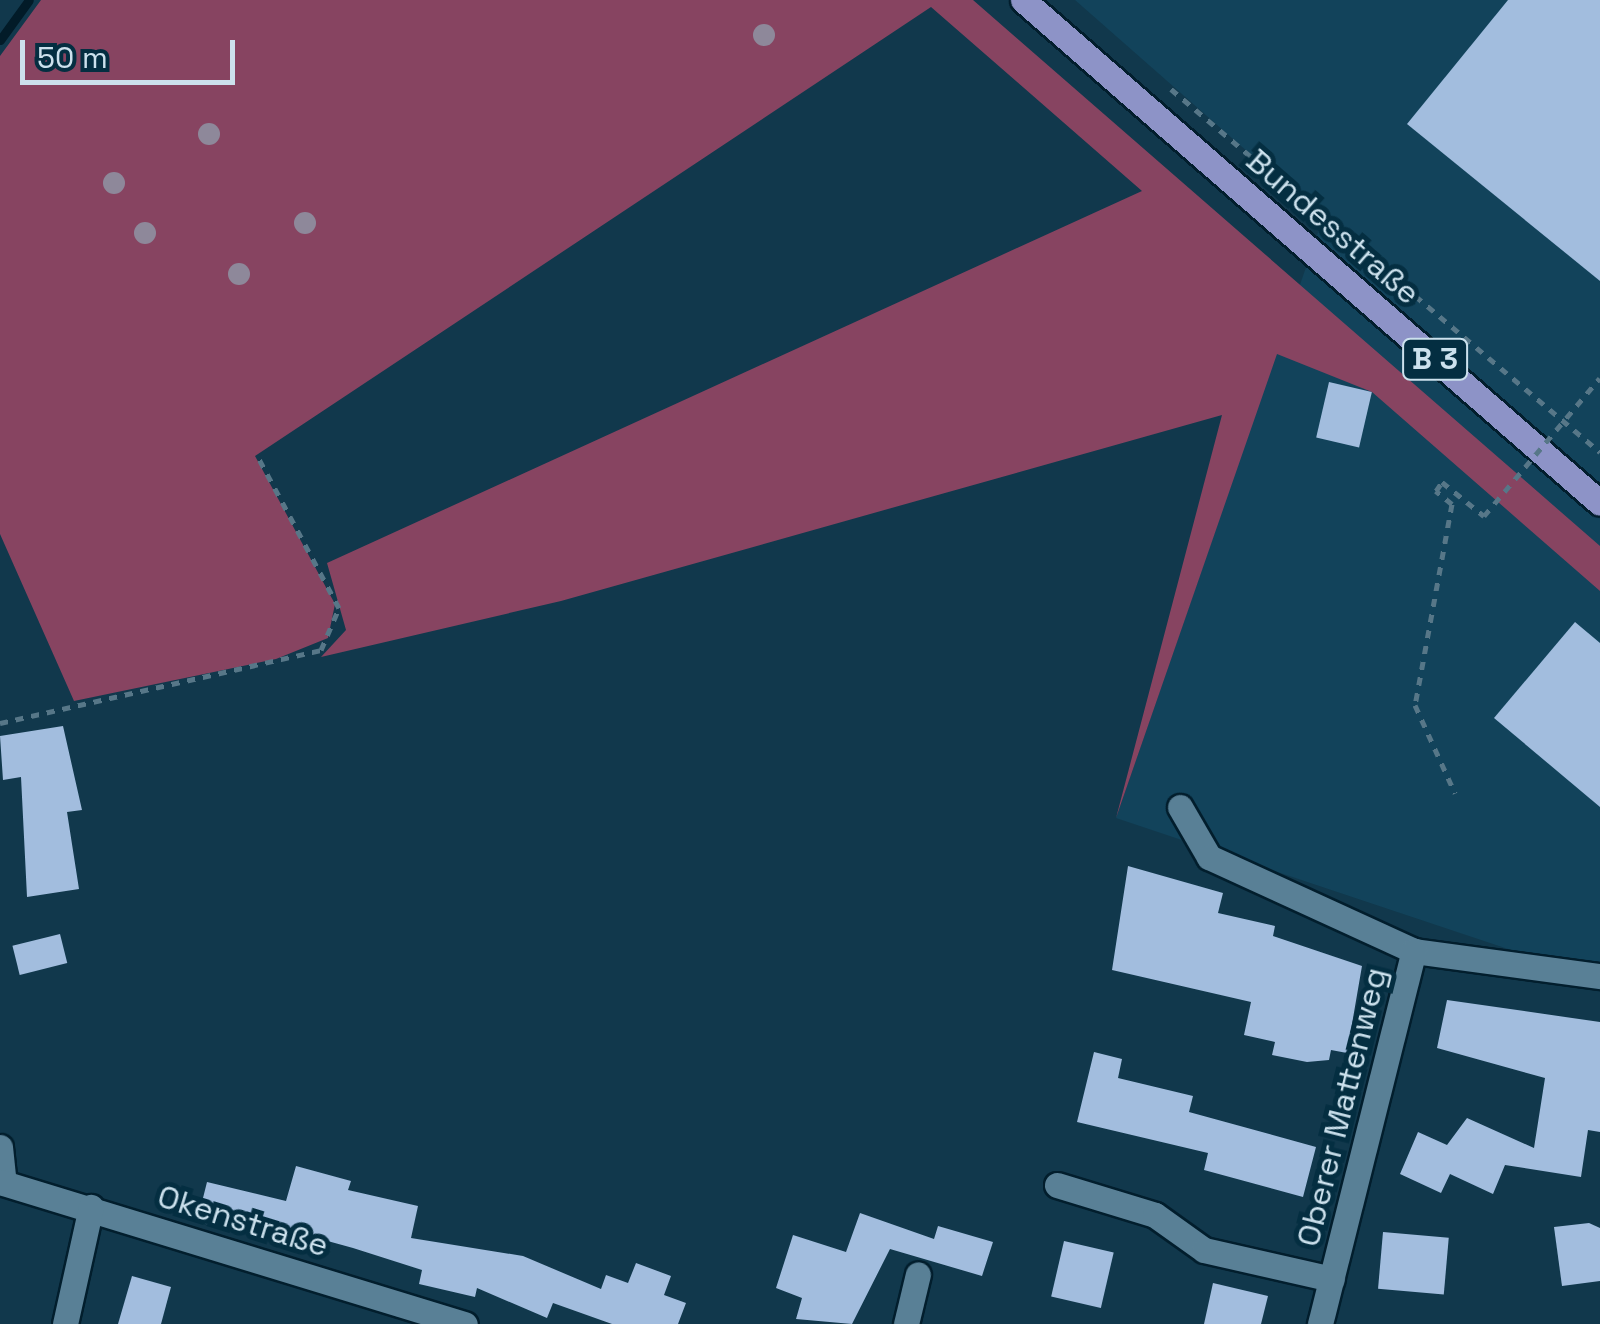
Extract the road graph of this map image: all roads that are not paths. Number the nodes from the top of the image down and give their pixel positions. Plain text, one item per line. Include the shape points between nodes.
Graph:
1 (1023, 0) edge
2 (1600, 503) edge
3 (1180, 807) dead end
4 (1414, 951) junction
5 (1600, 976) edge
6 (0, 1146) edge
7 (2, 1182) edge
8 (1056, 1185) dead end
9 (91, 1207) junction
10 (918, 1274) dead end
11 (1332, 1278) junction
12 (66, 1324) edge
13 (465, 1324) edge
14 (906, 1324) edge
15 (1320, 1324) edge

1 - 2 main road, Bundesstraße / B 3
3 - 4 street via 1209,857
4 - 5 street
4 - 11 street, Oberer Mattenweg
6 - 7 street
7 - 9 street, Okenstraße
8 - 11 street, Oberer Mattenweg via 1154,1214 1204,1250
9 - 12 street
9 - 13 street, Okenstraße
10 - 14 street
11 - 15 street, Oberer Mattenweg

